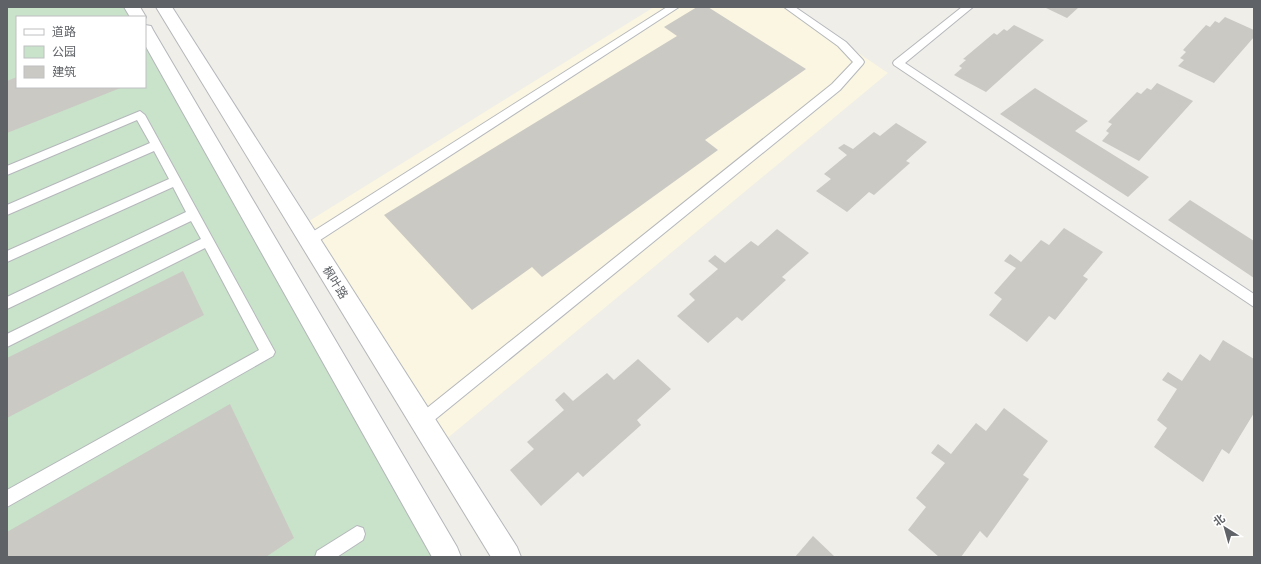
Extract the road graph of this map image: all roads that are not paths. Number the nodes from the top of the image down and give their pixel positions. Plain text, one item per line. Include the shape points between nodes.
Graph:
1 (132, 7) edge
2 (164, 7) edge
3 (674, 7) edge
4 (789, 7) edge
5 (968, 7) edge
6 (137, 16) edge
7 (146, 32) edge
8 (156, 145) junction
9 (7, 171) edge
10 (176, 181) junction
11 (7, 210) edge
12 (193, 214) junction
13 (310, 240) junction
14 (208, 241) junction
15 (7, 257) edge
16 (1254, 301) edge
17 (7, 303) edge
18 (7, 341) edge
19 (422, 421) junction
20 (7, 499) edge
21 (357, 534) dead end
22 (323, 557) edge
23 (447, 557) edge
24 (507, 557) edge

1 - 6 street
2 - 13 street, 枫叶路
3 - 13 lane
4 - 19 lane via 842,44 859,62 836,87
5 - 16 lane via 898,63
7 - 23 street
8 - 9 lane via 140,115
8 - 10 lane
8 - 11 lane
10 - 12 lane
10 - 15 lane
12 - 14 lane
12 - 17 lane
13 - 19 street, 枫叶路
14 - 18 lane
14 - 20 lane via 268,352
19 - 24 street, 枫叶路
21 - 22 lane

